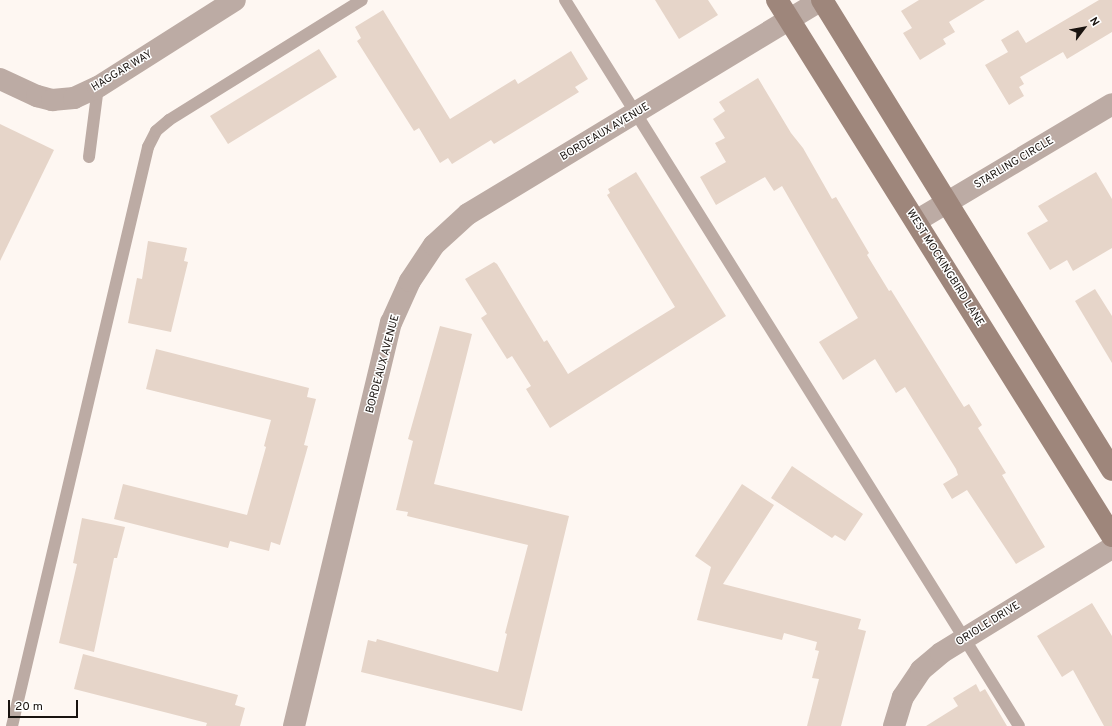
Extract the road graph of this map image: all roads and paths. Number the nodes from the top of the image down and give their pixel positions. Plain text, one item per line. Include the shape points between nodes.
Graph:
1 (235, 0) edge
2 (362, 0) edge
3 (565, 0) edge
4 (777, 0) edge
5 (821, 0) edge
6 (790, 19) junction
7 (0, 79) edge
8 (98, 86) junction
9 (1112, 104) edge
10 (637, 113) junction
11 (89, 157) dead end
12 (948, 201) junction
13 (916, 221) junction
14 (1112, 470) edge
15 (1112, 536) edge
16 (1112, 548) edge
17 (966, 637) junction
18 (12, 726) edge
19 (294, 726) edge
20 (894, 726) edge
21 (1019, 726) edge

1 - 8 street, HAGGAR WAY
2 - 18 lane via 169,120 156,131 148,147
3 - 10 lane
4 - 6 main road, WEST MOCKINGBIRD LANE
5 - 6 street, BORDEAUX AVENUE
5 - 12 main road
6 - 10 street, BORDEAUX AVENUE
6 - 13 main road, WEST MOCKINGBIRD LANE
7 - 8 street, HAGGAR WAY via 52,100 74,98
8 - 11 lane
9 - 12 street, STARLING CIRCLE
10 - 17 lane
10 - 19 street, BORDEAUX AVENUE via 468,214 434,245 410,282 391,323
12 - 13 street, STARLING CIRCLE
12 - 14 main road
13 - 15 main road, WEST MOCKINGBIRD LANE
16 - 17 street, ORIOLE DRIVE
17 - 20 street, ORIOLE DRIVE via 921,670 904,697
17 - 21 lane

